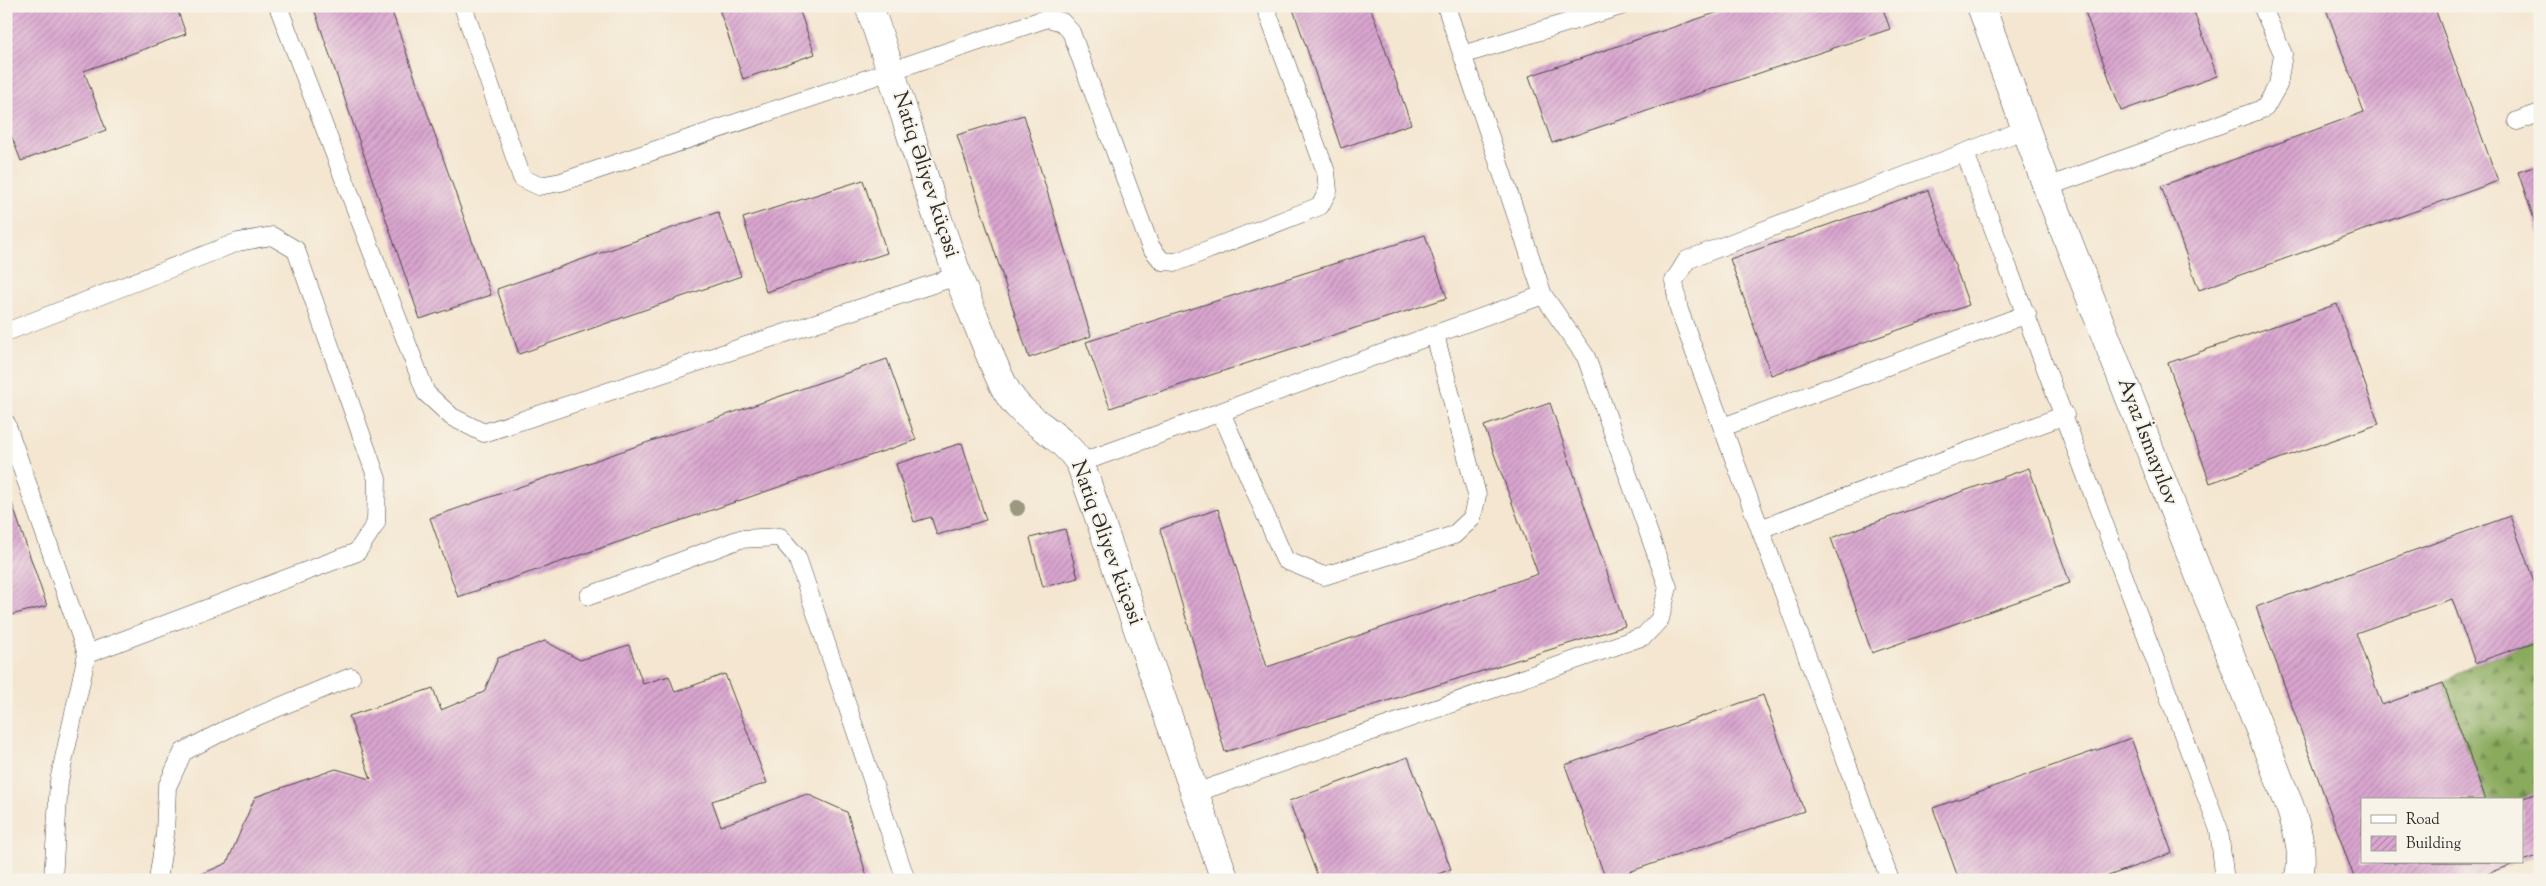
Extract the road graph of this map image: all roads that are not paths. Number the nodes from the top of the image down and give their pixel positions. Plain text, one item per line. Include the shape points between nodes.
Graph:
1 (278, 6) edge
2 (463, 6) edge
3 (869, 6) edge
4 (1265, 6) edge
5 (1446, 6) edge
6 (1621, 6) edge
7 (1981, 6) edge
8 (2262, 6) edge
9 (1462, 55) junction
10 (892, 70) junction
11 (2540, 112) edge
12 (2517, 122) dead end
13 (2026, 129) junction
14 (1965, 153) junction
15 (2047, 187) junction
16 (957, 276) junction
17 (1543, 295) junction
18 (2026, 314) junction
19 (6, 332) edge
20 (1434, 335) junction
21 (1221, 412) junction
22 (2065, 415) junction
23 (6, 423) edge
24 (1723, 427) junction
25 (1080, 463) junction
26 (1760, 529) junction
27 (589, 596) dead end
28 (87, 654) junction
29 (351, 677) dead end
30 (1195, 793) junction
31 (53, 880) edge
32 (158, 880) edge
33 (906, 880) edge
34 (1225, 880) edge
35 (1890, 880) edge
36 (2219, 880) edge
37 (2298, 880) edge

1 - 16 lane via 426,393 452,417 484,432
2 - 10 lane via 522,178 539,186 561,182
3 - 10 street, Natiq Əliyev küçəsi
4 - 10 lane via 1326,172 1328,191 1320,206 1176,262 1162,261 1150,246 1071,32 1062,22 1048,18
5 - 9 lane
6 - 9 lane
7 - 13 street, Ayaz İsmayılov
8 - 15 lane via 2283,54 2278,85 2265,108
9 - 17 lane
10 - 16 street, Natiq Əliyev küçəsi
11 - 12 lane
13 - 14 lane
13 - 15 street, Ayaz İsmayılov
14 - 18 lane
14 - 24 lane via 1687,260 1674,281 1679,310
15 - 37 street, Ayaz İsmayılov via 2290,807 2300,840
16 - 25 street, Natiq Əliyev küçəsi via 1005,388 1018,408 1070,447
17 - 20 lane
17 - 30 lane via 1586,358 1668,587 1660,619 1644,636
18 - 22 lane
18 - 24 lane
19 - 28 lane via 238,242 272,236 296,250 377,479 376,523 357,552
20 - 21 lane
20 - 21 lane via 1477,495 1472,518 1454,535 1324,576 1285,560
21 - 25 lane
22 - 26 lane
22 - 36 lane via 2219,830 2224,873
23 - 28 lane
24 - 26 lane
25 - 30 street, Natiq Əliyev küçəsi
26 - 35 lane
27 - 33 lane via 740,539 780,537 797,557
28 - 31 lane via 59,781
29 - 32 lane via 231,727 183,752 167,787 165,834
30 - 34 street, Natiq Əliyev küçəsi

